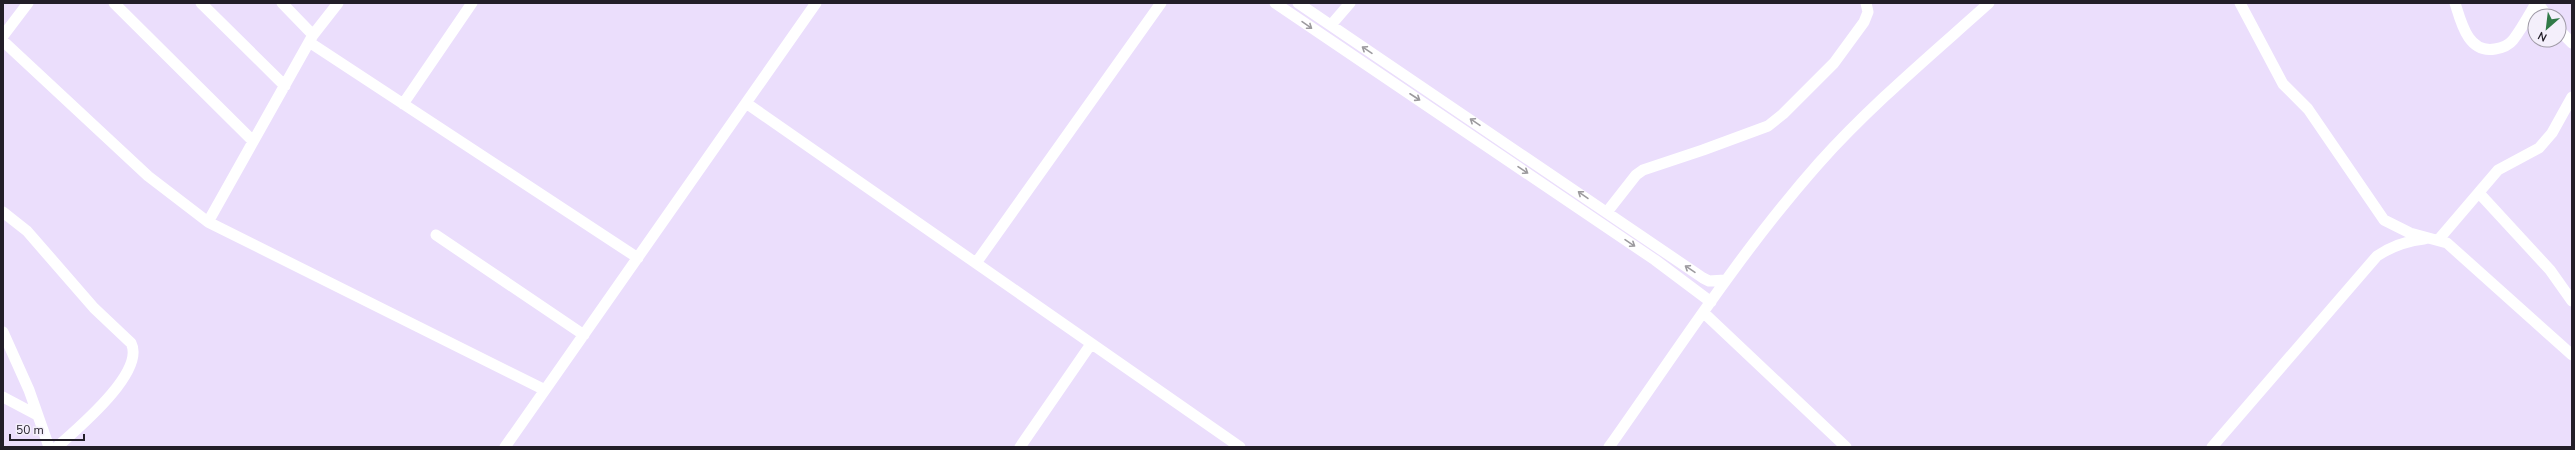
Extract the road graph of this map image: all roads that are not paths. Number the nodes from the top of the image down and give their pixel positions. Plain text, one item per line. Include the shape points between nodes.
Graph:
1 (28, 3) edge
2 (114, 3) edge
3 (201, 3) edge
4 (282, 3) edge
5 (338, 3) edge
6 (472, 3) edge
7 (816, 3) edge
8 (1161, 3) edge
9 (1275, 3) edge
10 (1298, 3) edge
11 (1350, 3) edge
12 (1866, 3) edge
13 (1989, 3) edge
14 (2240, 3) edge
15 (2455, 3) edge
16 (2537, 3) edge
17 (1331, 26) junction
18 (3, 36) edge
19 (311, 38) junction
20 (3, 41) edge
21 (285, 86) junction
22 (2572, 98) edge
23 (746, 103) junction
24 (403, 104) junction
25 (253, 141) junction
26 (2479, 193) junction
27 (3, 212) edge
28 (1607, 212) junction
29 (208, 222) junction
30 (436, 235) dead end
31 (2433, 238) junction
32 (638, 258) junction
33 (976, 263) junction
34 (1725, 280) junction
35 (2572, 301) edge
36 (1711, 302) junction
37 (1704, 313) junction
38 (3, 332) edge
39 (584, 335) junction
40 (1091, 344) junction
41 (2572, 355) edge
42 (545, 390) junction
43 (3, 397) edge
44 (37, 416) junction
45 (49, 447) edge
46 (57, 447) edge
47 (505, 447) edge
48 (1020, 447) edge
49 (1240, 447) edge
50 (1609, 447) edge
51 (1846, 447) edge
52 (2212, 447) edge

1 - 18 street
2 - 25 street
3 - 21 street
4 - 19 street
5 - 19 street
6 - 24 street
7 - 23 street
8 - 33 street
9 -> 36 street via 1655,260
10 - 17 street
11 - 17 street
12 - 28 street via 1868,12 1864,22 1834,62 1784,114 1768,126 1643,170 1636,175
13 - 34 street via 1898,84 1820,162
14 - 31 street via 2284,84 2308,109 2384,220 2394,226
15 - 16 street via 2472,43 2492,50 2512,41
28 -> 17 street
19 - 21 street
19 - 24 street
20 - 29 street via 148,176
21 - 25 street
22 - 26 street via 2552,133 2539,148 2498,170
23 - 32 street
23 - 33 street
24 - 32 street
25 - 29 street
26 - 31 street
26 - 35 street via 2550,270
27 - 46 street via 27,231 85,298 131,343 134,350 134,357 114,393
34 -> 28 street via 1709,281 1703,278
29 - 42 street
30 - 39 street
31 - 41 street via 2448,243
31 - 52 street via 2407,241 2377,256
32 - 39 street
33 - 40 street
34 - 36 street
36 - 37 street
37 - 50 street
37 - 51 street
38 - 44 street via 29,390
39 - 42 street
40 - 48 street
40 - 49 street
42 - 47 street
43 - 44 street
44 - 45 street

